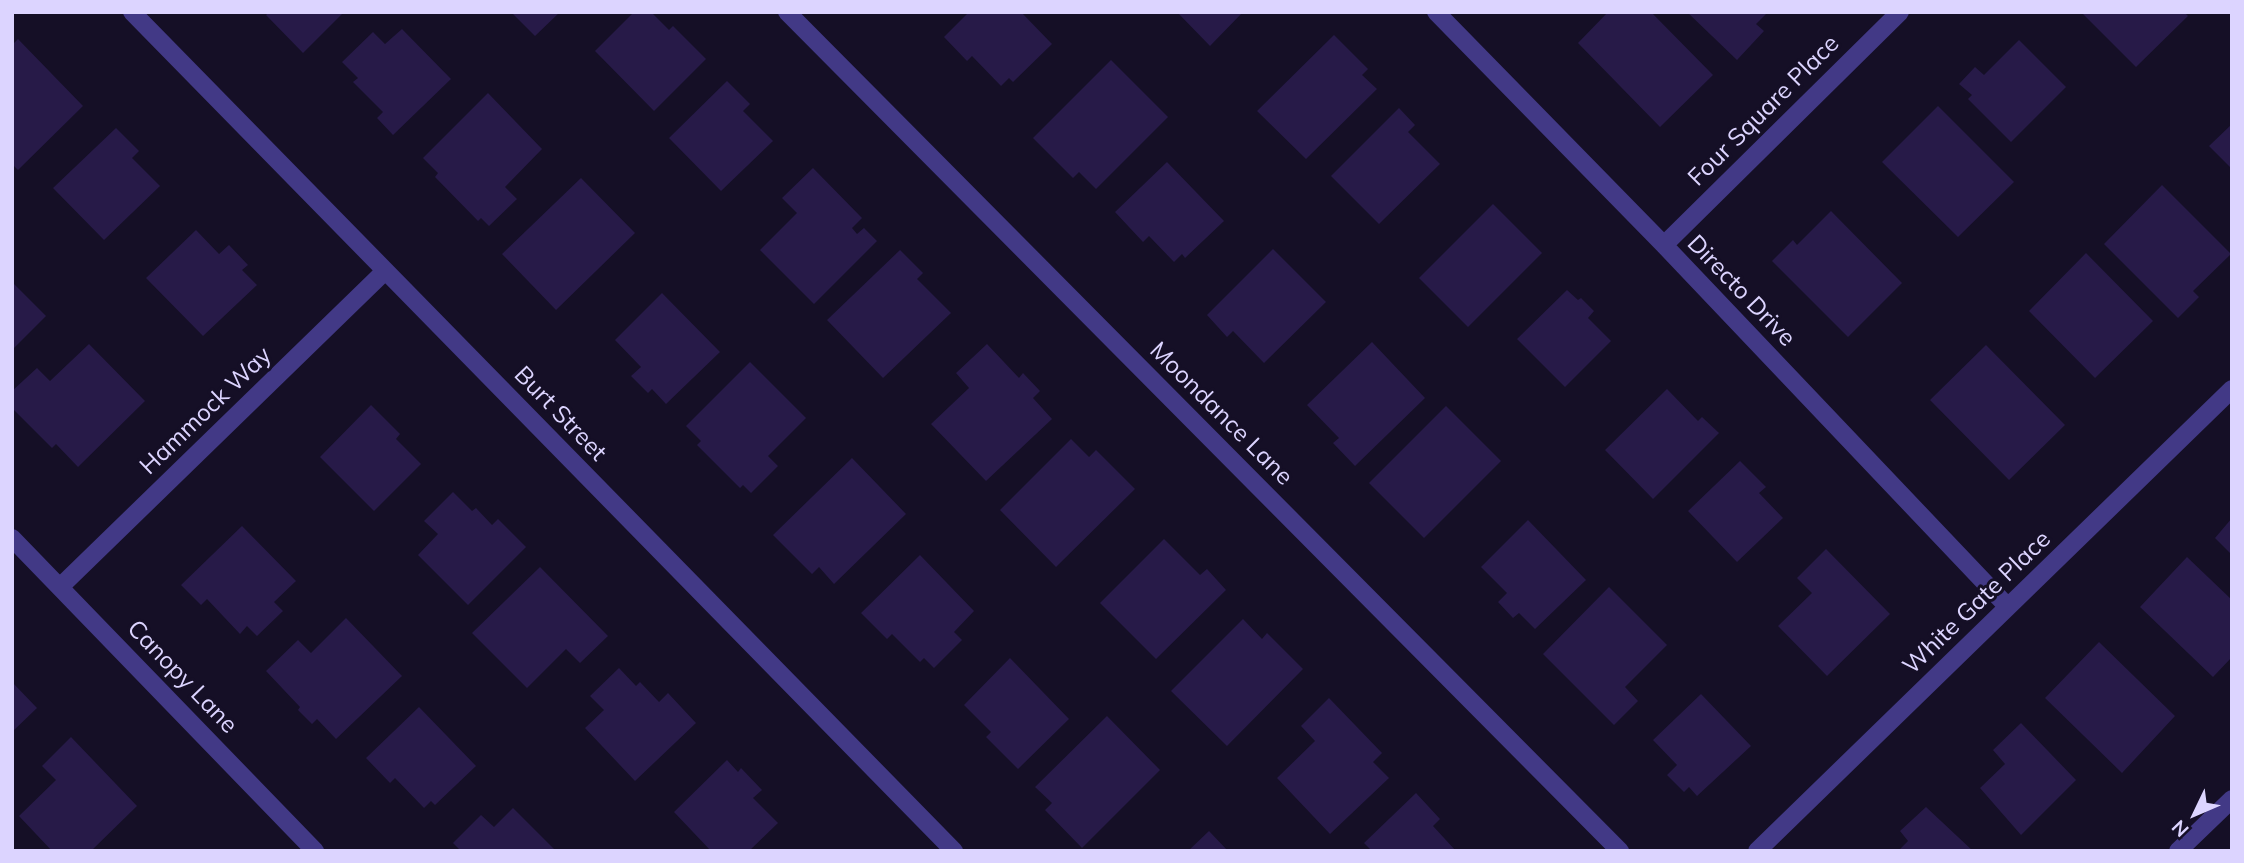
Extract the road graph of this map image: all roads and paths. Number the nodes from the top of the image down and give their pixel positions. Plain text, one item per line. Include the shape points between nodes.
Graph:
1 (132, 12) edge
2 (787, 12) edge
3 (1436, 12) edge
4 (1900, 12) edge
5 (1664, 245) junction
6 (385, 271) junction
7 (2232, 389) edge
8 (12, 538) edge
9 (61, 586) junction
10 (2008, 607) junction
11 (2232, 799) edge
12 (315, 851) edge
13 (954, 851) edge
14 (1620, 851) edge
15 (1757, 851) edge
16 (2178, 851) edge

1 - 6 street, Burt Street
2 - 14 street, Moondance Lane
3 - 5 street, Directo Drive
4 - 5 street, Four Square Place
5 - 10 street, Directo Drive
6 - 9 street, Hammock Way
6 - 13 street, Burt Street
7 - 10 street, White Gate Place
8 - 9 street, Canopy Lane
9 - 12 street, Canopy Lane
10 - 15 street, White Gate Place
11 - 16 street

